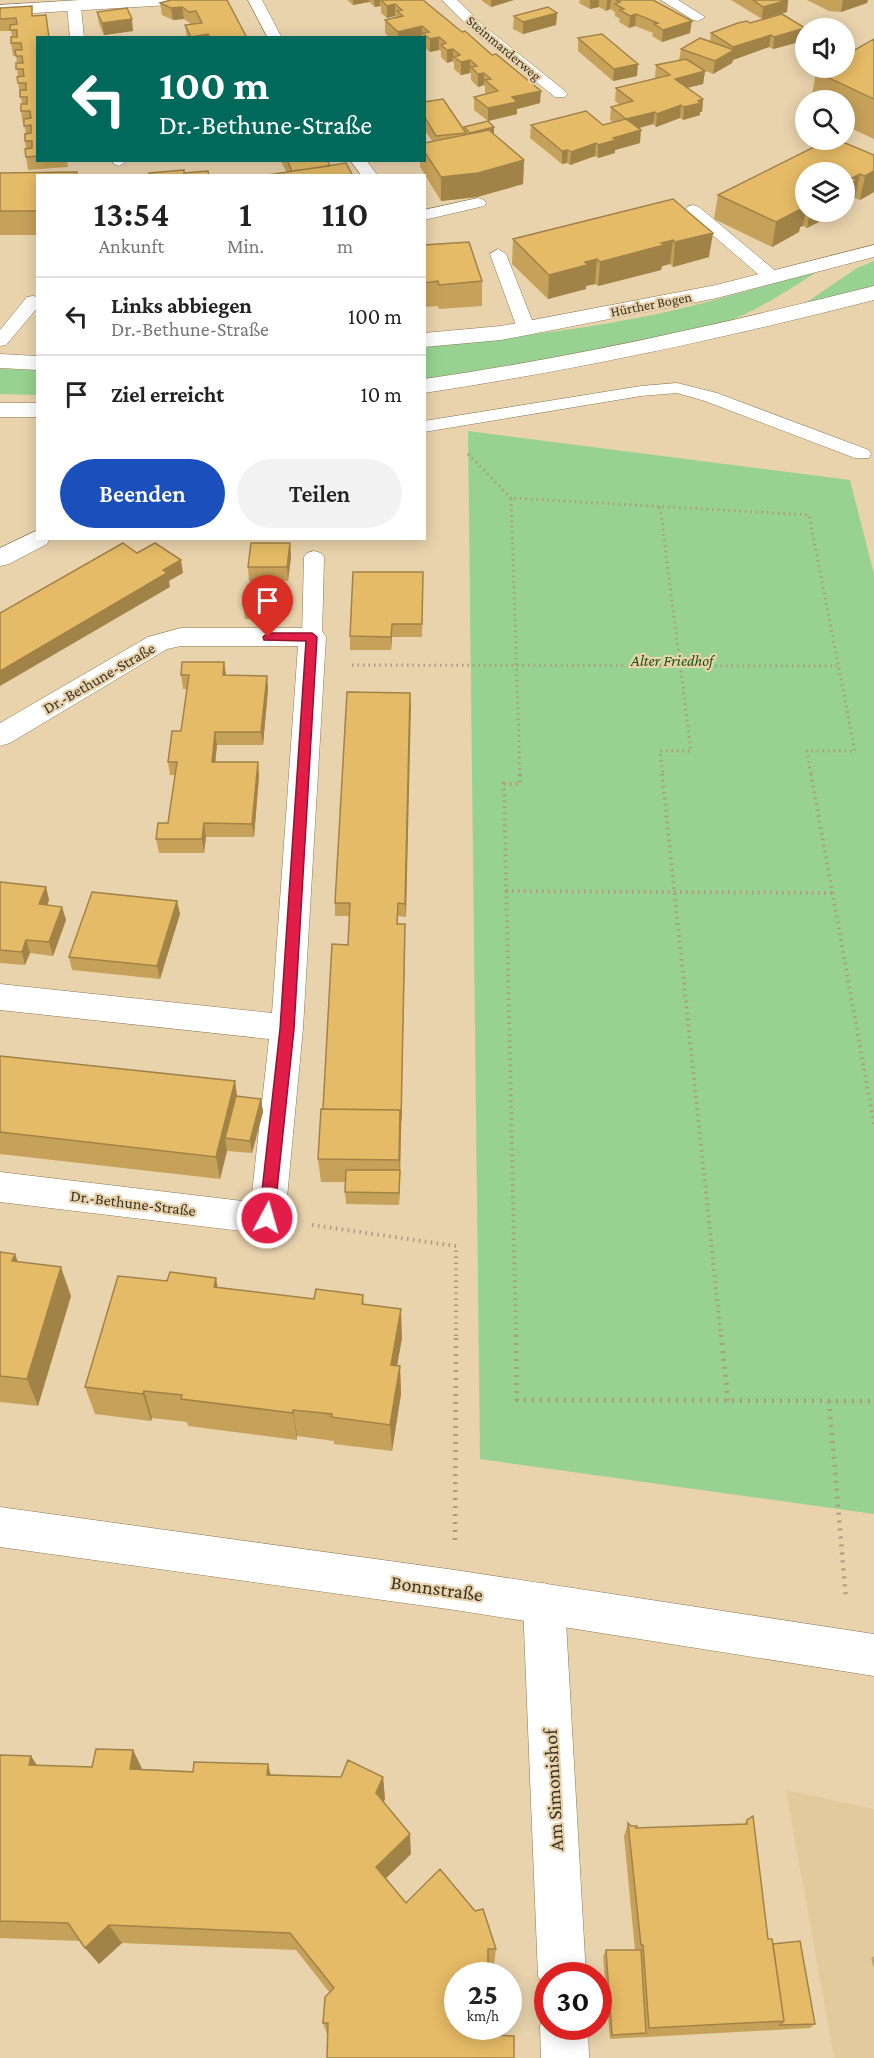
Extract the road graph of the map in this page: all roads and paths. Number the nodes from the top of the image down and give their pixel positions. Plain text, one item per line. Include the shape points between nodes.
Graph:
1 (170, 0) edge
2 (255, 0) edge
3 (449, 0) edge
4 (668, 0) edge
5 (74, 7) junction
6 (0, 10) edge
7 (698, 17) dead end
8 (77, 36) edge
9 (274, 36) edge
10 (560, 94) dead end
11 (359, 162) edge
12 (369, 174) edge
13 (478, 203) dead end
14 (693, 210) dead end
15 (426, 215) edge
16 (874, 251) edge
17 (498, 254) dead end
18 (772, 277) junction
19 (874, 293) edge
20 (33, 301) dead end
21 (526, 328) junction
22 (741, 328) junction
23 (426, 339) edge
24 (0, 340) edge
25 (0, 361) edge
26 (36, 363) edge
27 (426, 386) edge
28 (0, 410) edge
29 (36, 410) edge
30 (434, 425) edge
31 (862, 454) dead end
32 (511, 498) junction
33 (660, 507) junction
34 (36, 539) edge
35 (314, 557) dead end
36 (0, 558) edge
37 (310, 651) junction
38 (517, 665) junction
39 (681, 666) junction
40 (837, 666) junction
41 (0, 736) edge
42 (506, 891) junction
43 (675, 892) junction
44 (832, 893) junction
45 (0, 997) edge
46 (287, 1029) junction
47 (874, 1124) edge
48 (0, 1187) edge
49 (267, 1218) junction
50 (728, 1401) junction
51 (829, 1401) junction
52 (874, 1401) edge
53 (0, 1527) edge
54 (454, 1590) junction
55 (544, 1604) junction
56 (862, 1654) edge
57 (561, 1962) edge
58 (564, 2040) edge
59 (565, 2058) edge

1 - 5 street
2 - 9 lane
3 - 10 lane, Steinmarderweg
4 - 7 lane
5 - 6 street
5 - 8 lane
11 - 12 lane
13 - 15 lane
14 - 18 lane
16 - 18 street, Hürther Bogen
16 - 22 street, Hürther Bogen via 808,285
17 - 21 lane
18 - 21 street, Hürther Bogen
19 - 22 street, Hürther Bogen
20 - 24 lane
21 - 23 street, Hürther Bogen
22 - 27 street, Hürther Bogen via 514,373
25 - 26 street
28 - 29 street
30 - 31 lane via 677,388
30 - 32 path
32 - 33 path
32 - 38 path
33 - 39 path
33 - 40 path via 808,515
34 - 36 street
35 - 37 lane
37 - 38 path
37 - 41 street, Dr.-Bethune-Straße via 181,637 158,643
37 - 46 street
38 - 39 path
38 - 42 path via 520,784 504,784
39 - 40 path
39 - 43 path via 691,751 660,751
40 - 44 path via 855,751 807,751
42 - 43 path
42 - 50 path via 517,1400
43 - 44 path
43 - 50 path
44 - 47 path
45 - 46 street
46 - 49 street
48 - 49 street, Dr.-Bethune-Straße
49 - 54 path via 456,1246
50 - 51 path
51 - 52 path
51 - 56 path
53 - 54 street, Bonnstraße
54 - 55 street, Bonnstraße
55 - 56 street, Bonnstraße
55 - 57 street, Am Simonishof
58 - 59 street

